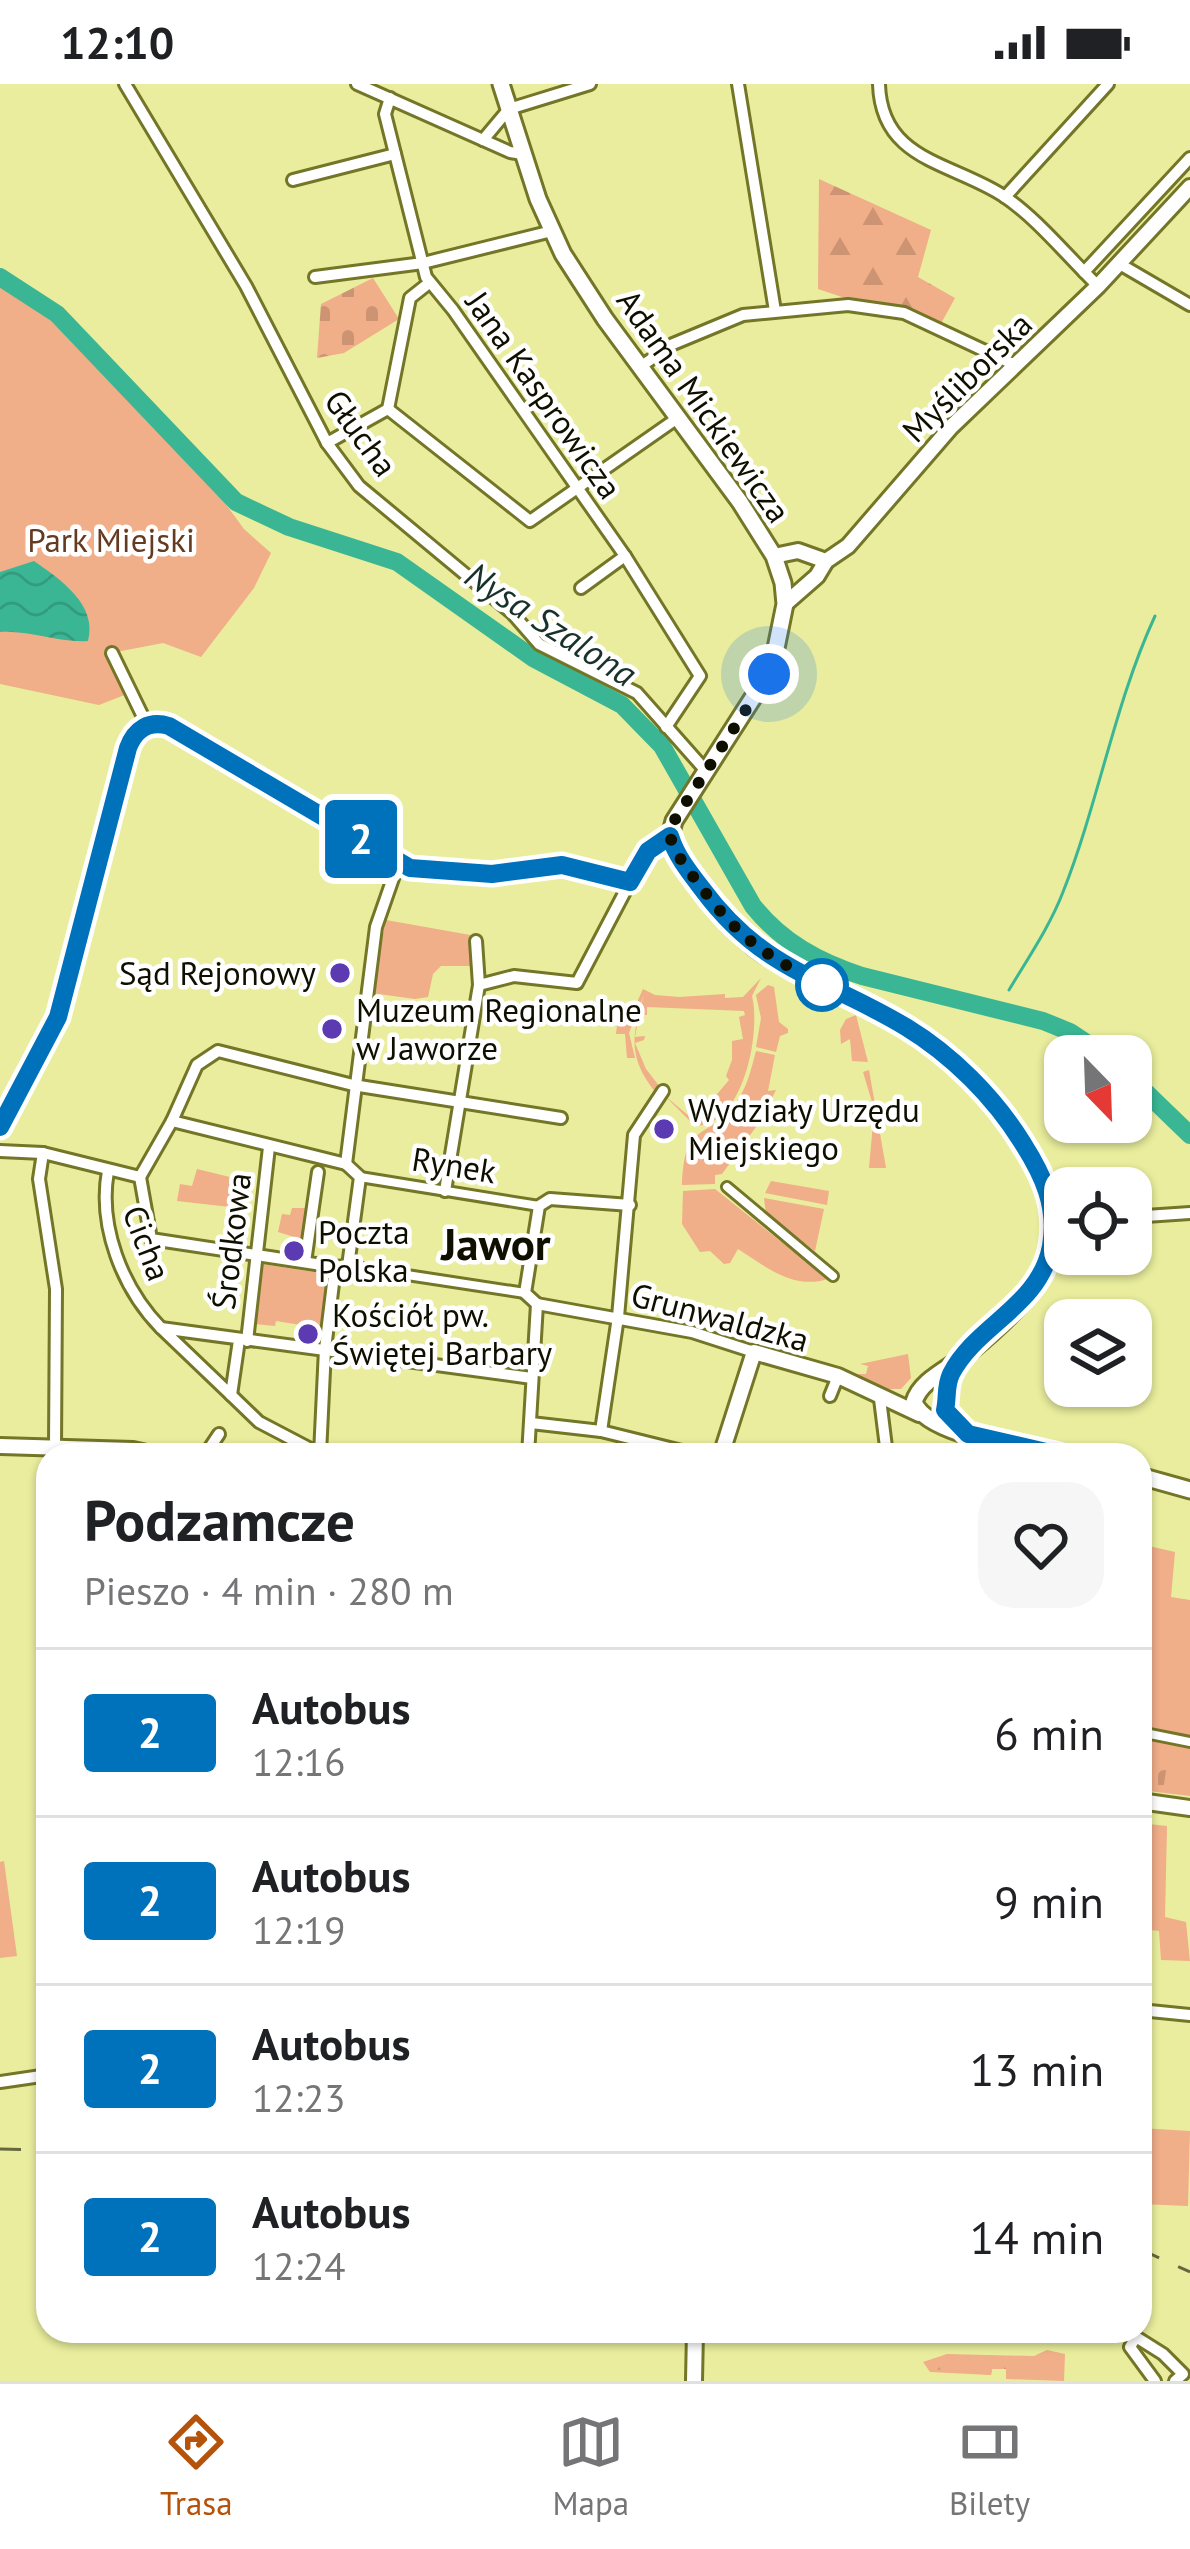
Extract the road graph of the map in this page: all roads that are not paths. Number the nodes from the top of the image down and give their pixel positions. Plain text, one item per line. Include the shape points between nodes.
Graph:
1 (125, 84) edge
2 (357, 84) edge
3 (501, 84) edge
4 (590, 84) edge
5 (737, 84) edge
6 (879, 84) edge
7 (1108, 84) edge
8 (384, 92) edge
9 (509, 109) junction
10 (483, 140) junction
11 (394, 154) junction
12 (523, 154) junction
13 (1190, 158) edge
14 (293, 180) dead end
15 (1190, 187) edge
16 (1005, 196) junction
17 (551, 231) junction
18 (423, 263) junction
19 (1118, 263) junction
20 (1084, 272) junction
21 (315, 277) dead end
22 (429, 283) junction
23 (1098, 286) junction
24 (1190, 305) edge
25 (775, 310) junction
26 (1015, 365) junction
27 (640, 367) junction
28 (388, 409) junction
29 (679, 417) junction
30 (327, 443) junction
31 (578, 490) junction
32 (625, 556) junction
33 (774, 556) junction
34 (826, 561) junction
35 (581, 588) dead end
36 (784, 604) junction
37 (112, 653) dead end
38 (666, 727) junction
39 (142, 728) junction
40 (704, 774) junction
41 (672, 828) junction
42 (399, 861) junction
43 (630, 882) junction
44 (476, 941) dead end
45 (479, 985) junction
46 (353, 1085) junction
47 (663, 1091) dead end
48 (458, 1102) junction
49 (562, 1118) dead end
50 (172, 1121) junction
51 (0, 1127) edge
52 (269, 1147) junction
53 (0, 1151) edge
54 (43, 1153) junction
55 (346, 1164) junction
56 (108, 1171) junction
57 (318, 1172) dead end
58 (140, 1177) junction
59 (360, 1177) junction
60 (1044, 1182) edge
61 (728, 1187) dead end
62 (446, 1191) junction
63 (544, 1203) junction
64 (630, 1205) junction
65 (1190, 1213) edge
66 (1152, 1216) edge
67 (258, 1255) junction
68 (305, 1262) junction
69 (1044, 1264) edge
70 (341, 1266) junction
71 (833, 1276) dead end
72 (525, 1293) junction
73 (537, 1304) junction
74 (618, 1317) junction
75 (161, 1328) junction
76 (243, 1341) junction
77 (325, 1349) junction
78 (754, 1352) junction
79 (966, 1355) junction
80 (838, 1376) junction
81 (532, 1378) junction
82 (922, 1387) junction
83 (231, 1395) junction
84 (830, 1396) dead end
85 (884, 1397) junction
86 (902, 1406) junction
87 (935, 1409) junction
88 (531, 1423) junction
89 (884, 1427) junction
90 (602, 1431) junction
91 (219, 1434) dead end
92 (966, 1440) junction
93 (55, 1443) edge
94 (213, 1443) edge
95 (300, 1443) edge
96 (321, 1443) edge
97 (529, 1443) edge
98 (650, 1443) edge
99 (725, 1443) edge
100 (886, 1443) edge
101 (968, 1443) edge
102 (985, 1443) edge
103 (0, 1446) edge
104 (36, 1447) edge
105 (1152, 1479) edge
106 (1190, 1490) edge
107 (1152, 1734) edge
108 (1190, 1742) edge
109 (1152, 1803) edge
110 (1190, 1808) edge
111 (1152, 2010) edge
112 (1190, 2015) edge
113 (36, 2076) edge
114 (0, 2082) edge
115 (695, 2343) edge
116 (1130, 2343) edge
117 (1145, 2343) edge
118 (694, 2381) edge
119 (1155, 2381) edge
120 (1175, 2381) edge

1 - 30 street, Głucha via 246,286
2 - 8 street
3 - 9 main road, Adama Mickiewicza
4 - 9 street
5 - 25 street
6 - 16 street via 899,140
7 - 16 street
8 - 10 street
8 - 11 street, Jana Kasprowicza
9 - 10 street
9 - 12 main road, Adama Mickiewicza
10 - 12 street
11 - 14 street
11 - 18 street, Jana Kasprowicza
12 - 17 main road, Adama Mickiewicza
13 - 20 street
15 - 19 street, Myśliborska
16 - 20 street
17 - 18 street
17 - 27 main road, Adama Mickiewicza
18 - 21 street
18 - 22 street, Jana Kasprowicza
19 - 23 street, Myśliborska
19 - 24 street
20 - 23 street
22 - 28 street via 410,298
22 - 31 street, Jana Kasprowicza
23 - 26 street, Myśliborska
25 - 26 street via 848,305 904,313
25 - 27 street via 710,327
26 - 34 street, Myśliborska
27 - 29 main road, Adama Mickiewicza
28 - 30 street
28 - 31 street via 530,521
29 - 31 street
29 - 33 main road, Adama Mickiewicza
30 - 38 street, Głucha via 359,486 539,644 637,693
31 - 32 street, Jana Kasprowicza
32 - 35 street
32 - 38 street, Jana Kasprowicza via 700,676
33 - 34 street via 799,551
33 - 36 main road, Adama Mickiewicza
34 - 36 street, Myśliborska
36 - 40 main road, Adama Mickiewicza via 772,668
37 - 39 street
38 - 40 street, Głucha
39 - 42 street via 169,726
39 - 51 street via 128,748 55,1026
40 - 41 main road, Adama Mickiewicza
41 - 43 street
41 - 60 main road via 673,848 732,928 941,1051 986,1095
42 - 43 street via 474,874 562,865
42 - 46 street via 376,927
43 - 45 street via 577,983 514,976
44 - 45 street
45 - 48 street
46 - 48 street
46 - 50 street via 218,1051 197,1065
46 - 55 street
47 - 64 street via 634,1135
48 - 49 street
48 - 62 street
50 - 52 street
50 - 58 street
52 - 55 street
52 - 67 street, Środkowa
53 - 54 street
54 - 56 street
54 - 93 street via 39,1179 56,1289
55 - 59 street, Rynek
56 - 58 street
56 - 75 street, Cicha via 102,1202 109,1233 132,1289
57 - 68 street
58 - 67 street via 151,1239
59 - 62 street, Rynek
59 - 70 street, Rynek
61 - 71 street
62 - 63 street, Rynek
63 - 64 street
63 - 72 street, Rynek
64 - 74 street
65 - 66 street
67 - 68 street
67 - 76 street, Środkowa
68 - 70 street
69 - 79 main road via 1036,1283
70 - 72 street
70 - 77 street, Rynek
72 - 73 street
73 - 74 street, Grunwaldzka
73 - 81 street
74 - 78 street, Grunwaldzka
74 - 90 street
75 - 76 street
75 - 83 street, Cicha
76 - 77 street
76 - 83 street, Środkowa
77 - 81 street
77 - 96 street, Rynek
78 - 80 street, Grunwaldzka
78 - 99 street
79 - 82 main road
79 - 87 main road
80 - 84 street
80 - 85 street, Grunwaldzka
81 - 88 street
82 - 85 street
82 - 87 main road via 937,1386
82 - 87 main road via 914,1402
83 - 95 street, Cicha via 259,1422
85 - 86 street, Grunwaldzka
85 - 89 street
86 - 87 street, Grunwaldzka
86 - 89 street
87 - 92 main road
88 - 90 street
88 - 97 street
89 - 100 street
90 - 98 street
91 - 94 street
92 - 101 street
92 - 102 main road
103 - 104 street
105 - 106 main road
107 - 108 street
109 - 110 street
111 - 112 street
113 - 114 street
115 - 118 street
116 - 119 street
117 - 120 street via 1183,2374

